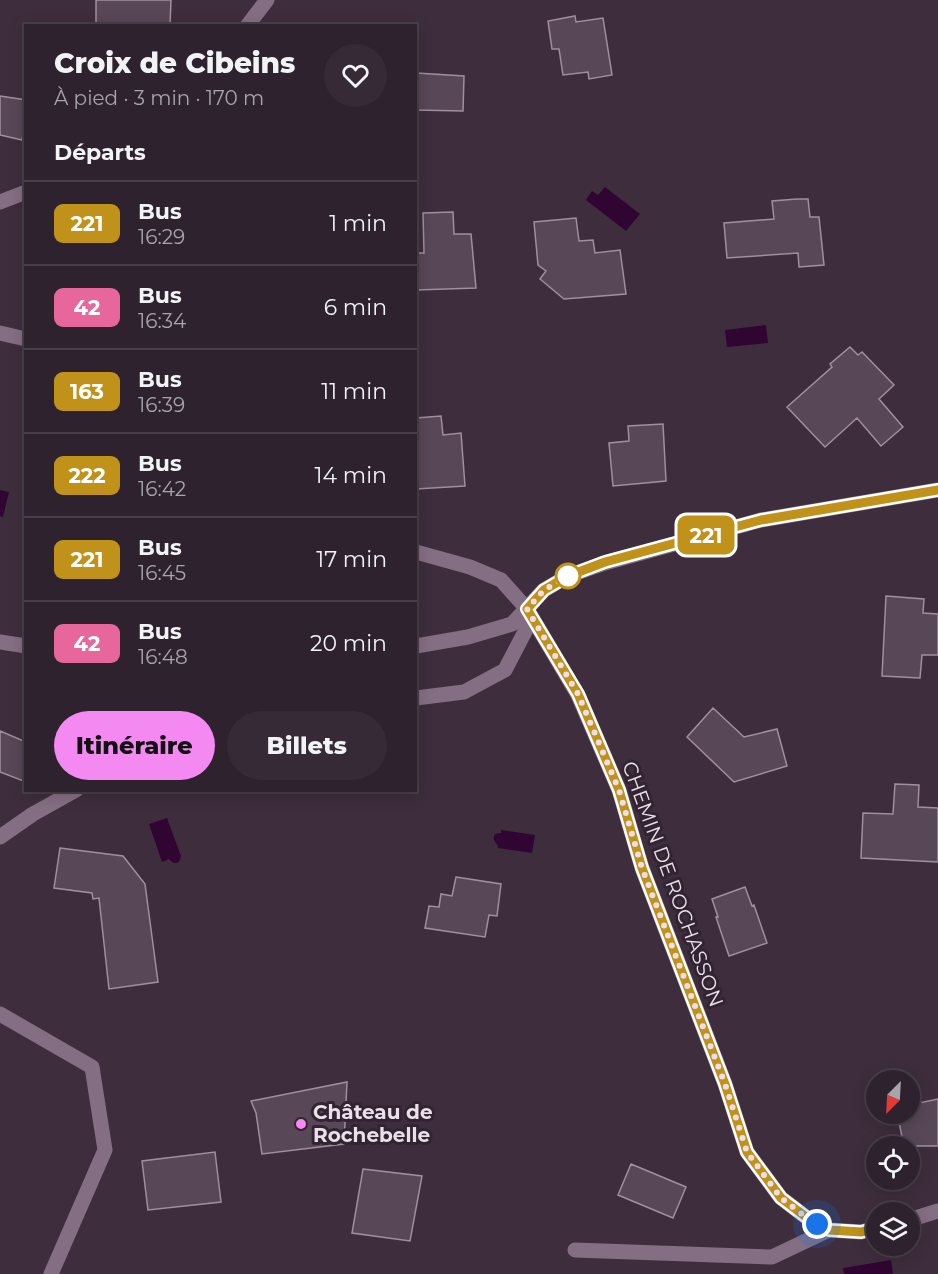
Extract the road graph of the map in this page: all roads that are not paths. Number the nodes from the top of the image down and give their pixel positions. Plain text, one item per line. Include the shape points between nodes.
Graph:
1 (267, 0) edge
2 (248, 24) edge
3 (24, 193) edge
4 (0, 202) edge
5 (0, 333) edge
6 (24, 339) edge
7 (938, 490) edge
8 (417, 552) edge
9 (530, 613) junction
10 (0, 642) edge
11 (24, 646) edge
12 (417, 646) edge
13 (417, 698) edge
14 (72, 792) edge
15 (0, 837) edge
16 (0, 1014) edge
17 (938, 1211) edge
18 (920, 1217) edge
19 (829, 1230) junction
20 (866, 1231) edge
21 (575, 1250) dead end
22 (51, 1274) edge

1 - 2 street
3 - 4 street
5 - 6 street
7 - 9 street via 761,520 605,562 544,590
8 - 9 street, CHEMIN DE ROCHASSON via 501,580
9 - 12 street via 512,624 468,637
9 - 13 street via 505,670 464,692
9 - 19 street, CHEMIN DE ROCHASSON via 578,694 619,790 642,868 747,1152 781,1198
10 - 11 street
14 - 15 street
16 - 22 street via 92,1067 105,1150
17 - 18 street
19 - 20 street, CHEMIN DE ROCHASSON
19 - 21 street via 772,1257

